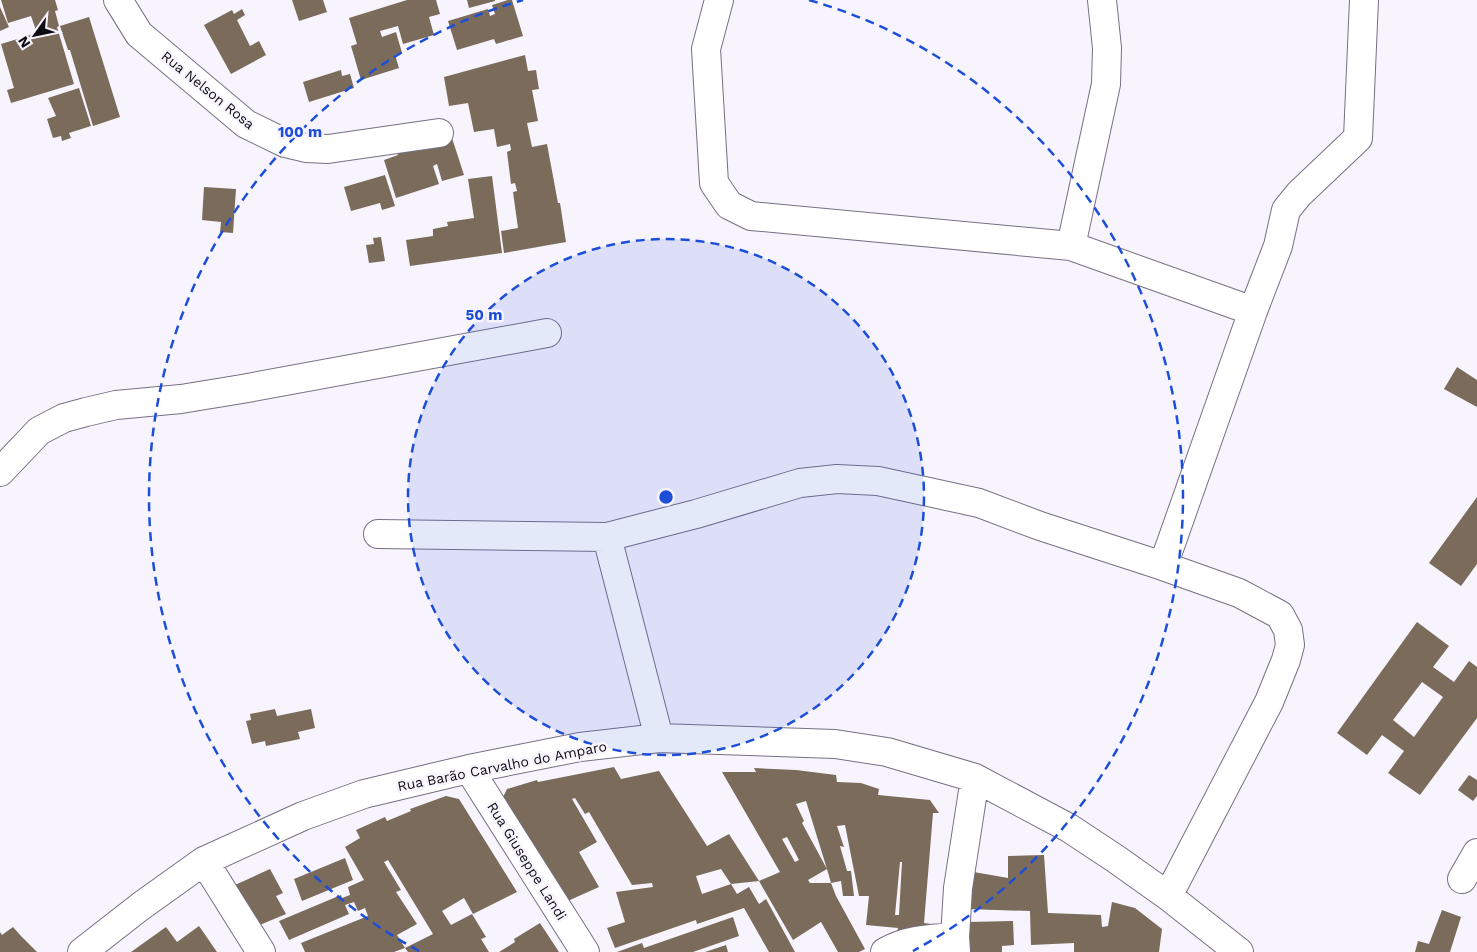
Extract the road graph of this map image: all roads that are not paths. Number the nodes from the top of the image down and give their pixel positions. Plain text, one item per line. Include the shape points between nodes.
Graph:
1 (118, 0) edge
2 (719, 0) edge
3 (1102, 0) edge
4 (1364, 0) edge
5 (439, 133) dead end
6 (1071, 246) junction
7 (1253, 311) junction
8 (547, 333) dead end
9 (0, 472) edge
10 (378, 534) dead end
11 (607, 537) junction
12 (1163, 566) junction
13 (659, 738) junction
14 (469, 769) junction
15 (975, 778) junction
16 (1477, 853) edge
17 (204, 861) junction
18 (1462, 879) dead end
19 (1168, 896) junction
20 (956, 944) edge
21 (82, 952) edge
22 (260, 952) edge
23 (585, 952) edge
24 (885, 952) edge
25 (1239, 952) edge

1 - 5 street, Rua Nelson Rosa via 139,34 246,124 285,143 328,149
2 - 6 street via 706,49 714,183 729,205 751,216
3 - 6 street via 1107,48 1106,84
4 - 7 street via 1358,138 1286,210 1278,246
6 - 7 street
7 - 12 street
8 - 9 street via 242,389 116,405 86,412 64,418 39,432
10 - 11 street
11 - 12 street via 800,483 845,479 878,481 979,503
11 - 13 street
12 - 19 street via 1239,593 1280,615 1288,630 1290,645 1268,702
13 - 14 street, Rua Barão Carvalho do Amparo via 580,747
13 - 15 street, Rua Barão Carvalho do Amparo via 835,744 887,752
14 - 17 street, Rua Barão Carvalho do Amparo via 364,794 303,816
14 - 23 street, Rua Giuseppe Landi
15 - 19 street, Rua Barão Carvalho do Amparo via 1069,828
15 - 20 street via 958,888
16 - 18 street
17 - 21 street, Rua Barão Carvalho do Amparo
17 - 22 street
19 - 25 street, Rua Barão Carvalho do Amparo
20 - 24 street via 907,942

